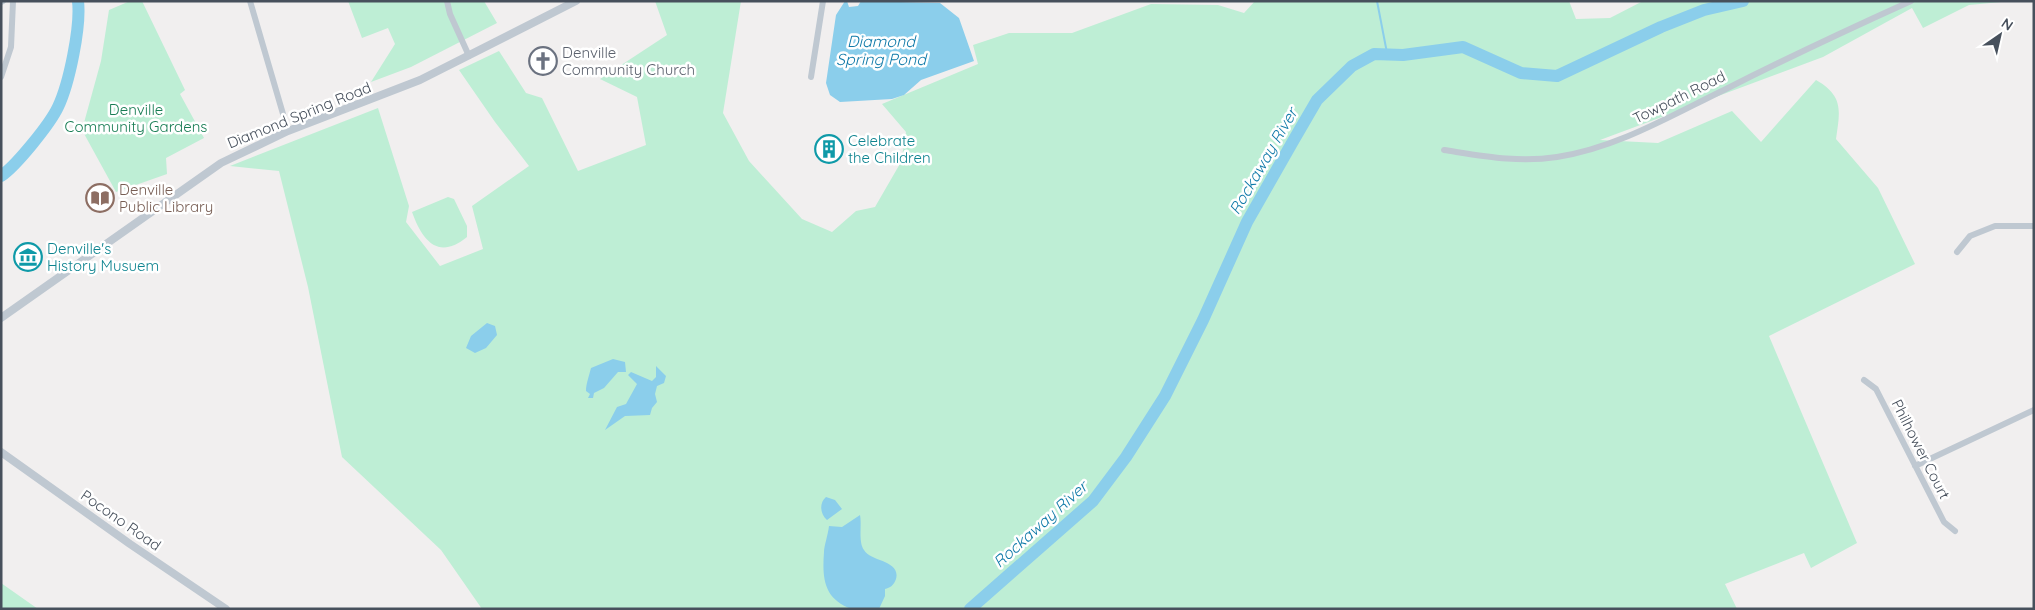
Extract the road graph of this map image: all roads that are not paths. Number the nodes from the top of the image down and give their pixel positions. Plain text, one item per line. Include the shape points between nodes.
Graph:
1 (13, 1) edge
2 (250, 1) edge
3 (447, 1) edge
4 (576, 1) edge
5 (823, 1) edge
6 (1912, 1) edge
7 (469, 56) junction
8 (1, 77) edge
9 (811, 77) dead end
10 (288, 131) junction
11 (1444, 150) dead end
12 (2034, 226) edge
13 (1957, 252) dead end
14 (1, 318) edge
15 (1864, 380) dead end
16 (2034, 410) edge
17 (1, 452) edge
18 (1915, 466) junction
19 (1954, 531) dead end
20 (226, 609) edge

1 - 8 street via 11,47
2 - 10 street
3 - 7 street
4 - 7 street, Diamond Spring Road
5 - 9 street
6 - 11 street, Towpath Road via 1682,111 1575,154 1522,160 1492,159
7 - 10 street, Diamond Spring Road via 420,80
10 - 14 street, Diamond Spring Road via 208,171
12 - 13 street via 1995,226 1970,236
15 - 18 street, Philhower Court via 1876,389
16 - 18 street
17 - 20 street, Pocono Road
18 - 19 street, Philhower Court via 1944,522

